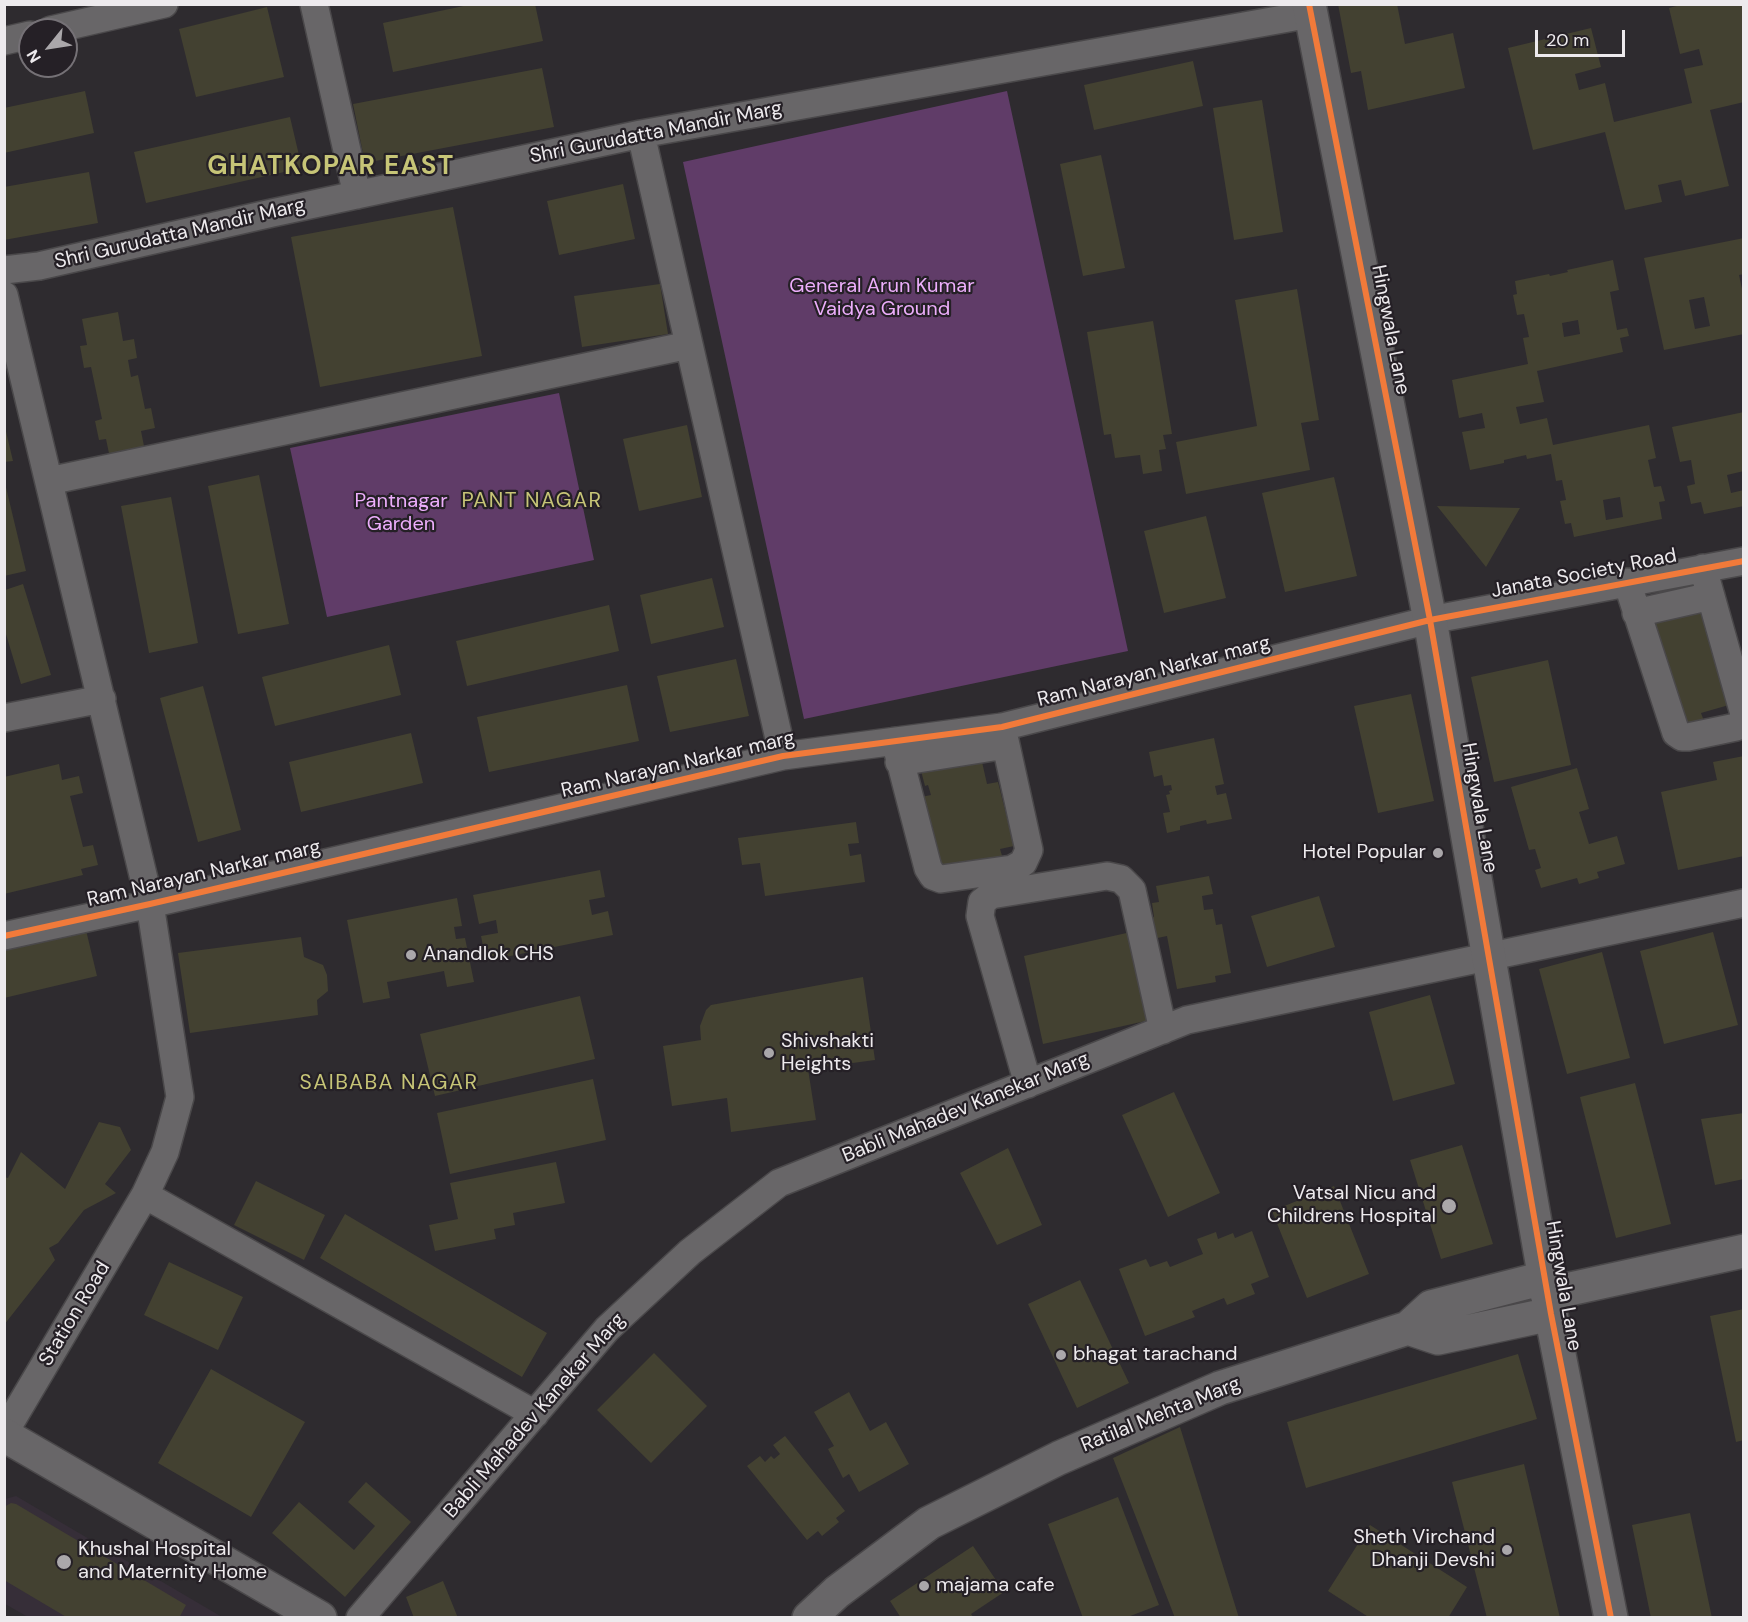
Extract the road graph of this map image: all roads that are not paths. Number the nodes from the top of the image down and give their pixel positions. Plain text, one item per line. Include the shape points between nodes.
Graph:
1 (164, 4) edge
2 (314, 4) edge
3 (1310, 9) edge
4 (78, 24) edge
5 (641, 134) junction
6 (357, 195) junction
7 (4, 270) edge
8 (4, 295) edge
9 (689, 345) junction
10 (49, 481) junction
11 (1743, 561) edge
12 (1703, 568) junction
13 (1627, 582) junction
14 (1711, 596) junction
15 (1636, 613) junction
16 (1430, 620) junction
17 (102, 699) junction
18 (1743, 716) edge
19 (4, 718) edge
20 (1004, 736) junction
21 (897, 751) junction
22 (783, 756) junction
23 (1743, 903) edge
24 (150, 904) junction
25 (4, 936) edge
26 (1488, 958) junction
27 (1163, 1030) junction
28 (1028, 1084) junction
29 (145, 1195) junction
30 (1743, 1251) edge
31 (1547, 1296) junction
32 (535, 1414) junction
33 (4, 1434) edge
34 (320, 1617) edge
35 (360, 1617) edge
36 (809, 1617) edge
37 (1611, 1617) edge

1 - 4 street
2 - 6 street
3 - 5 street, Shri Gurudatta Mandir Marg
3 - 16 street, Hingwala Lane
5 - 6 street, Shri Gurudatta Mandir Marg
5 - 9 street
6 - 7 street, Shri Gurudatta Mandir Marg via 39,266
8 - 10 street, Station Road
9 - 10 street
9 - 22 street
10 - 17 street, Station Road
11 - 12 street, Janata Society Road
12 - 13 street, Janata Society Road
12 - 14 street
13 - 15 street
13 - 16 street, Janata Society Road
14 - 15 street
14 - 18 street
15 - 18 street via 1676,733 1688,737 1736,727
16 - 20 street, Ram Narayan Narkar marg
16 - 26 street, Hingwala Lane
17 - 19 street
17 - 24 street, Station Road
20 - 21 street, Ram Narayan Narkar marg
20 - 21 street via 1029,850 1023,863 1012,869 941,879 928,868
21 - 22 street, Ram Narayan Narkar marg
22 - 24 street, Ram Narayan Narkar marg
23 - 26 street, Babli Mahadev Kanekar Marg
24 - 25 street, Ram Narayan Narkar marg
24 - 29 street, Station Road via 180,1097 165,1152
26 - 27 street, Babli Mahadev Kanekar Marg via 1187,1020
26 - 31 street, Hingwala Lane
27 - 28 street, Babli Mahadev Kanekar Marg
27 - 28 street via 1132,890 1121,879 1107,876 991,894 982,902 980,916
28 - 32 street, Babli Mahadev Kanekar Marg via 779,1183 690,1252 607,1329
29 - 32 street
29 - 33 street, Station Road
30 - 31 street
31 - 36 street, Ratilal Mehta Marg via 1431,1307 1408,1328 1220,1388 1059,1458 929,1523
31 - 37 street, Hingwala Lane
32 - 35 street, Babli Mahadev Kanekar Marg
33 - 34 street

